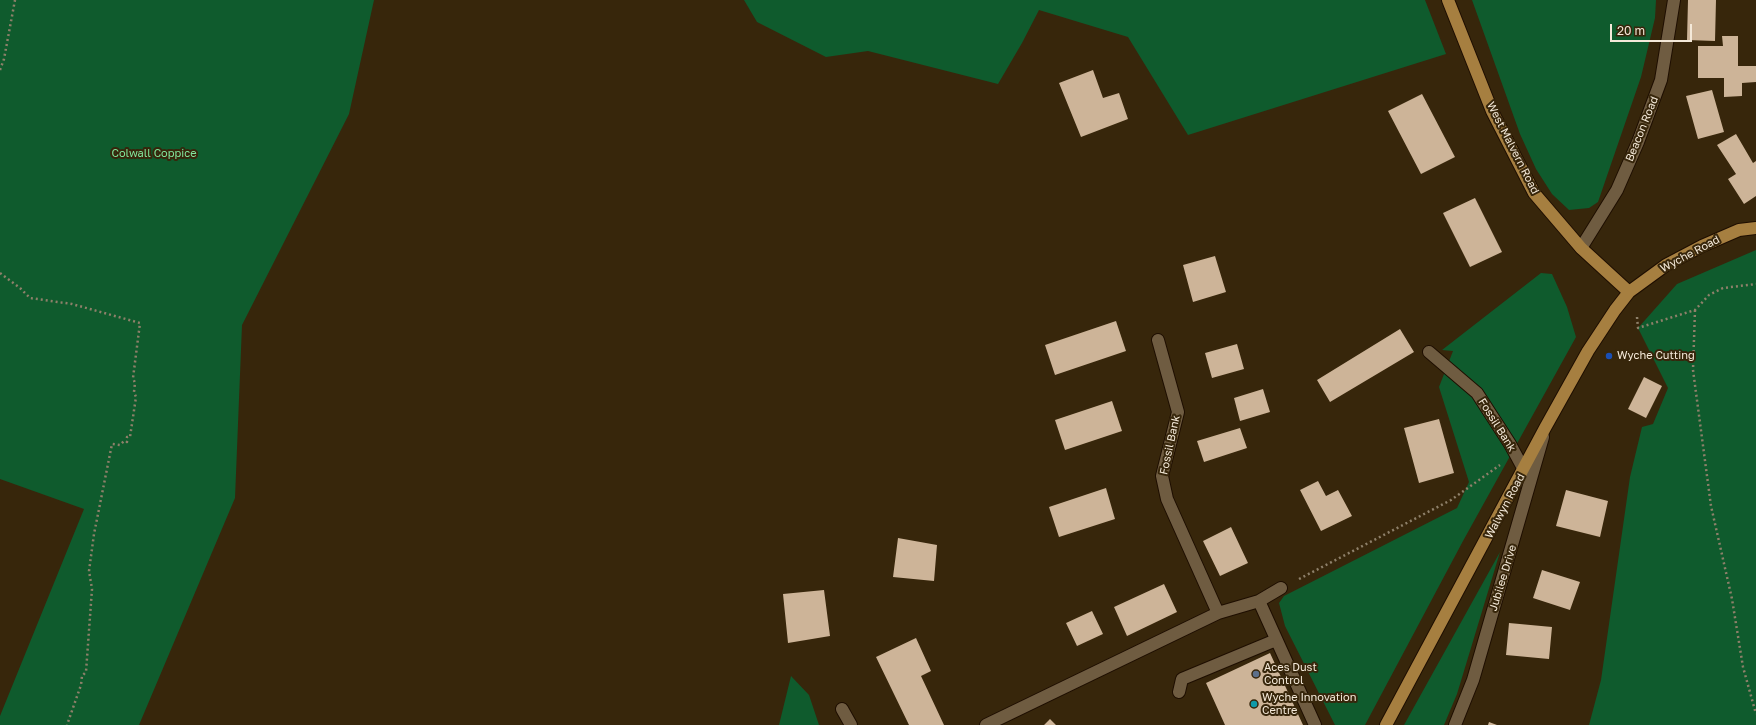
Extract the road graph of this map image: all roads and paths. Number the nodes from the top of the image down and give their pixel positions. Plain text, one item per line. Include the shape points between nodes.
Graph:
1 (15, 0) edge
2 (1448, 0) edge
3 (1674, 0) edge
4 (0, 70) edge
5 (1756, 228) edge
6 (1581, 248) junction
7 (0, 273) edge
8 (1756, 284) edge
9 (1629, 292) junction
10 (1695, 310) junction
11 (1638, 328) dead end
12 (1158, 340) dead end
13 (1428, 352) dead end
14 (1545, 428) junction
15 (1515, 454) junction
16 (1524, 470) junction
17 (1281, 588) joint
18 (1259, 601) junction
19 (1218, 613) junction
20 (1276, 640) junction
21 (1179, 692) dead end
22 (842, 709) dead end
23 (1756, 714) edge
24 (67, 725) edge
25 (851, 725) edge
26 (986, 725) edge
27 (1315, 725) edge
28 (1386, 725) edge
29 (1455, 725) edge

1 - 4 path
2 - 6 main road, West Malvern Road via 1492,111 1534,193
3 - 6 street, Beacon Road via 1661,80 1638,142 1617,190
5 - 9 main road, Wyche Road via 1739,230 1702,246 1666,265
6 - 9 main road, West Malvern Road
7 - 24 path via 30,298 72,304 140,323 133,378 136,397 130,438 127,437 127,442 124,441 120,445 112,444 89,570 92,590 86,672 82,676
8 - 10 path via 1723,288 1709,294
9 - 14 main road, Walwyn Road via 1588,351
10 - 11 path
10 - 23 path via 1693,370 1711,506 1732,599 1743,667
12 - 19 street, Fossil Bank via 1178,412 1162,476 1167,499
13 - 15 street, Fossil Bank via 1478,394
14 - 16 main road, Walwyn Road
14 - 29 street, Jubilee Drive via 1472,680
15 - 16 street, Fossil Bank
15 - 17 path via 1451,500
16 - 28 main road, Walwyn Road
17 - 18 street
18 - 19 street
18 - 20 street
19 - 26 street
20 - 21 street via 1182,679
20 - 27 street
22 - 25 street

